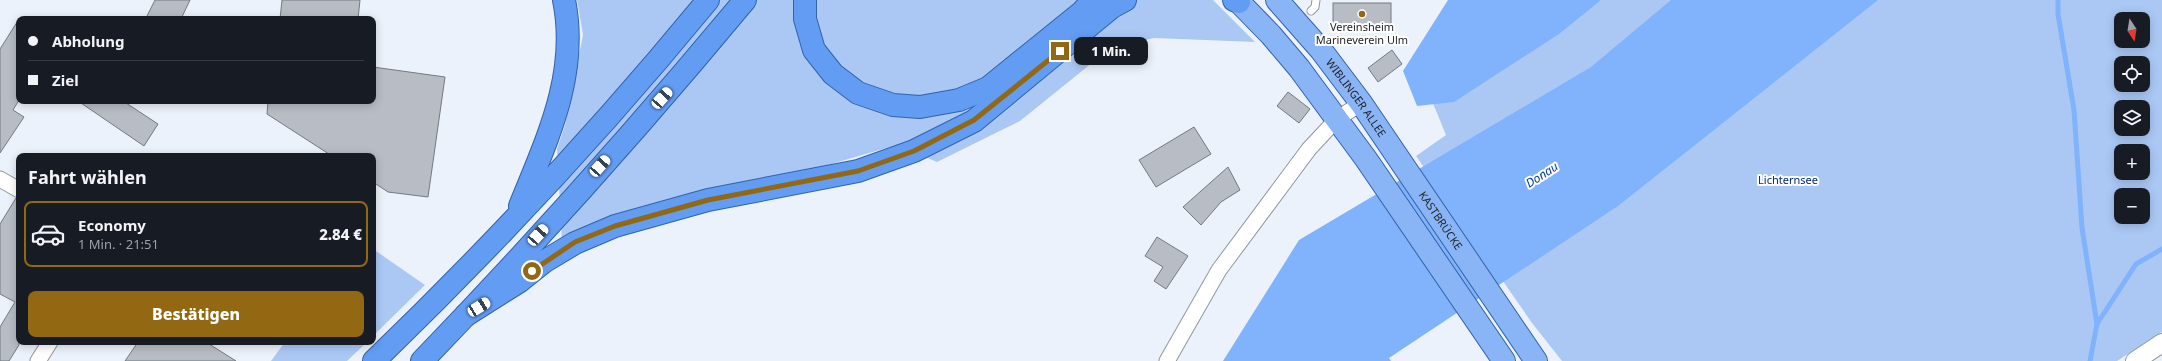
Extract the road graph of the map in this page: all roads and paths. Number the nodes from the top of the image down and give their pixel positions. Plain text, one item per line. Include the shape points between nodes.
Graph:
1 (564, 0) edge
2 (708, 0) edge
3 (745, 0) edge
4 (804, 0) edge
5 (1093, 0) edge
6 (1125, 0) edge
7 (1278, 0) edge
8 (1316, 0) edge
9 (1237, 1) edge
10 (1311, 12) dead end
11 (1361, 103) junction
12 (1336, 120) junction
13 (1387, 143) joint
14 (0, 178) edge
15 (16, 188) edge
16 (514, 220) junction
17 (466, 315) junction
18 (2162, 343) edge
19 (48, 345) edge
20 (38, 361) edge
21 (374, 361) edge
22 (422, 361) edge
23 (1167, 361) edge
24 (1504, 361) edge
25 (1536, 361) edge
26 (2135, 361) edge

1 - 16 highway via 567,14 567,68 549,136
2 - 16 highway via 661,57
3 - 17 highway via 683,75
4 - 5 highway via 805,19 814,50 833,74 858,93 893,105 920,107 959,100 988,88 1082,12
6 - 17 highway via 974,120 914,151 858,171 708,200 615,226 575,242
7 - 11 main road, WIBLINGER ALLEE via 1321,50
8 - 10 lane
9 - 12 main road via 1299,68
11 - 12 street
11 - 13 main road, WIBLINGER ALLEE
12 - 23 street via 1309,149 1219,270
12 - 24 main road via 1366,159
13 - 25 main road, KASTBRÜCKE
14 - 15 street
16 - 21 highway
17 - 22 highway
18 - 26 street
19 - 20 street

